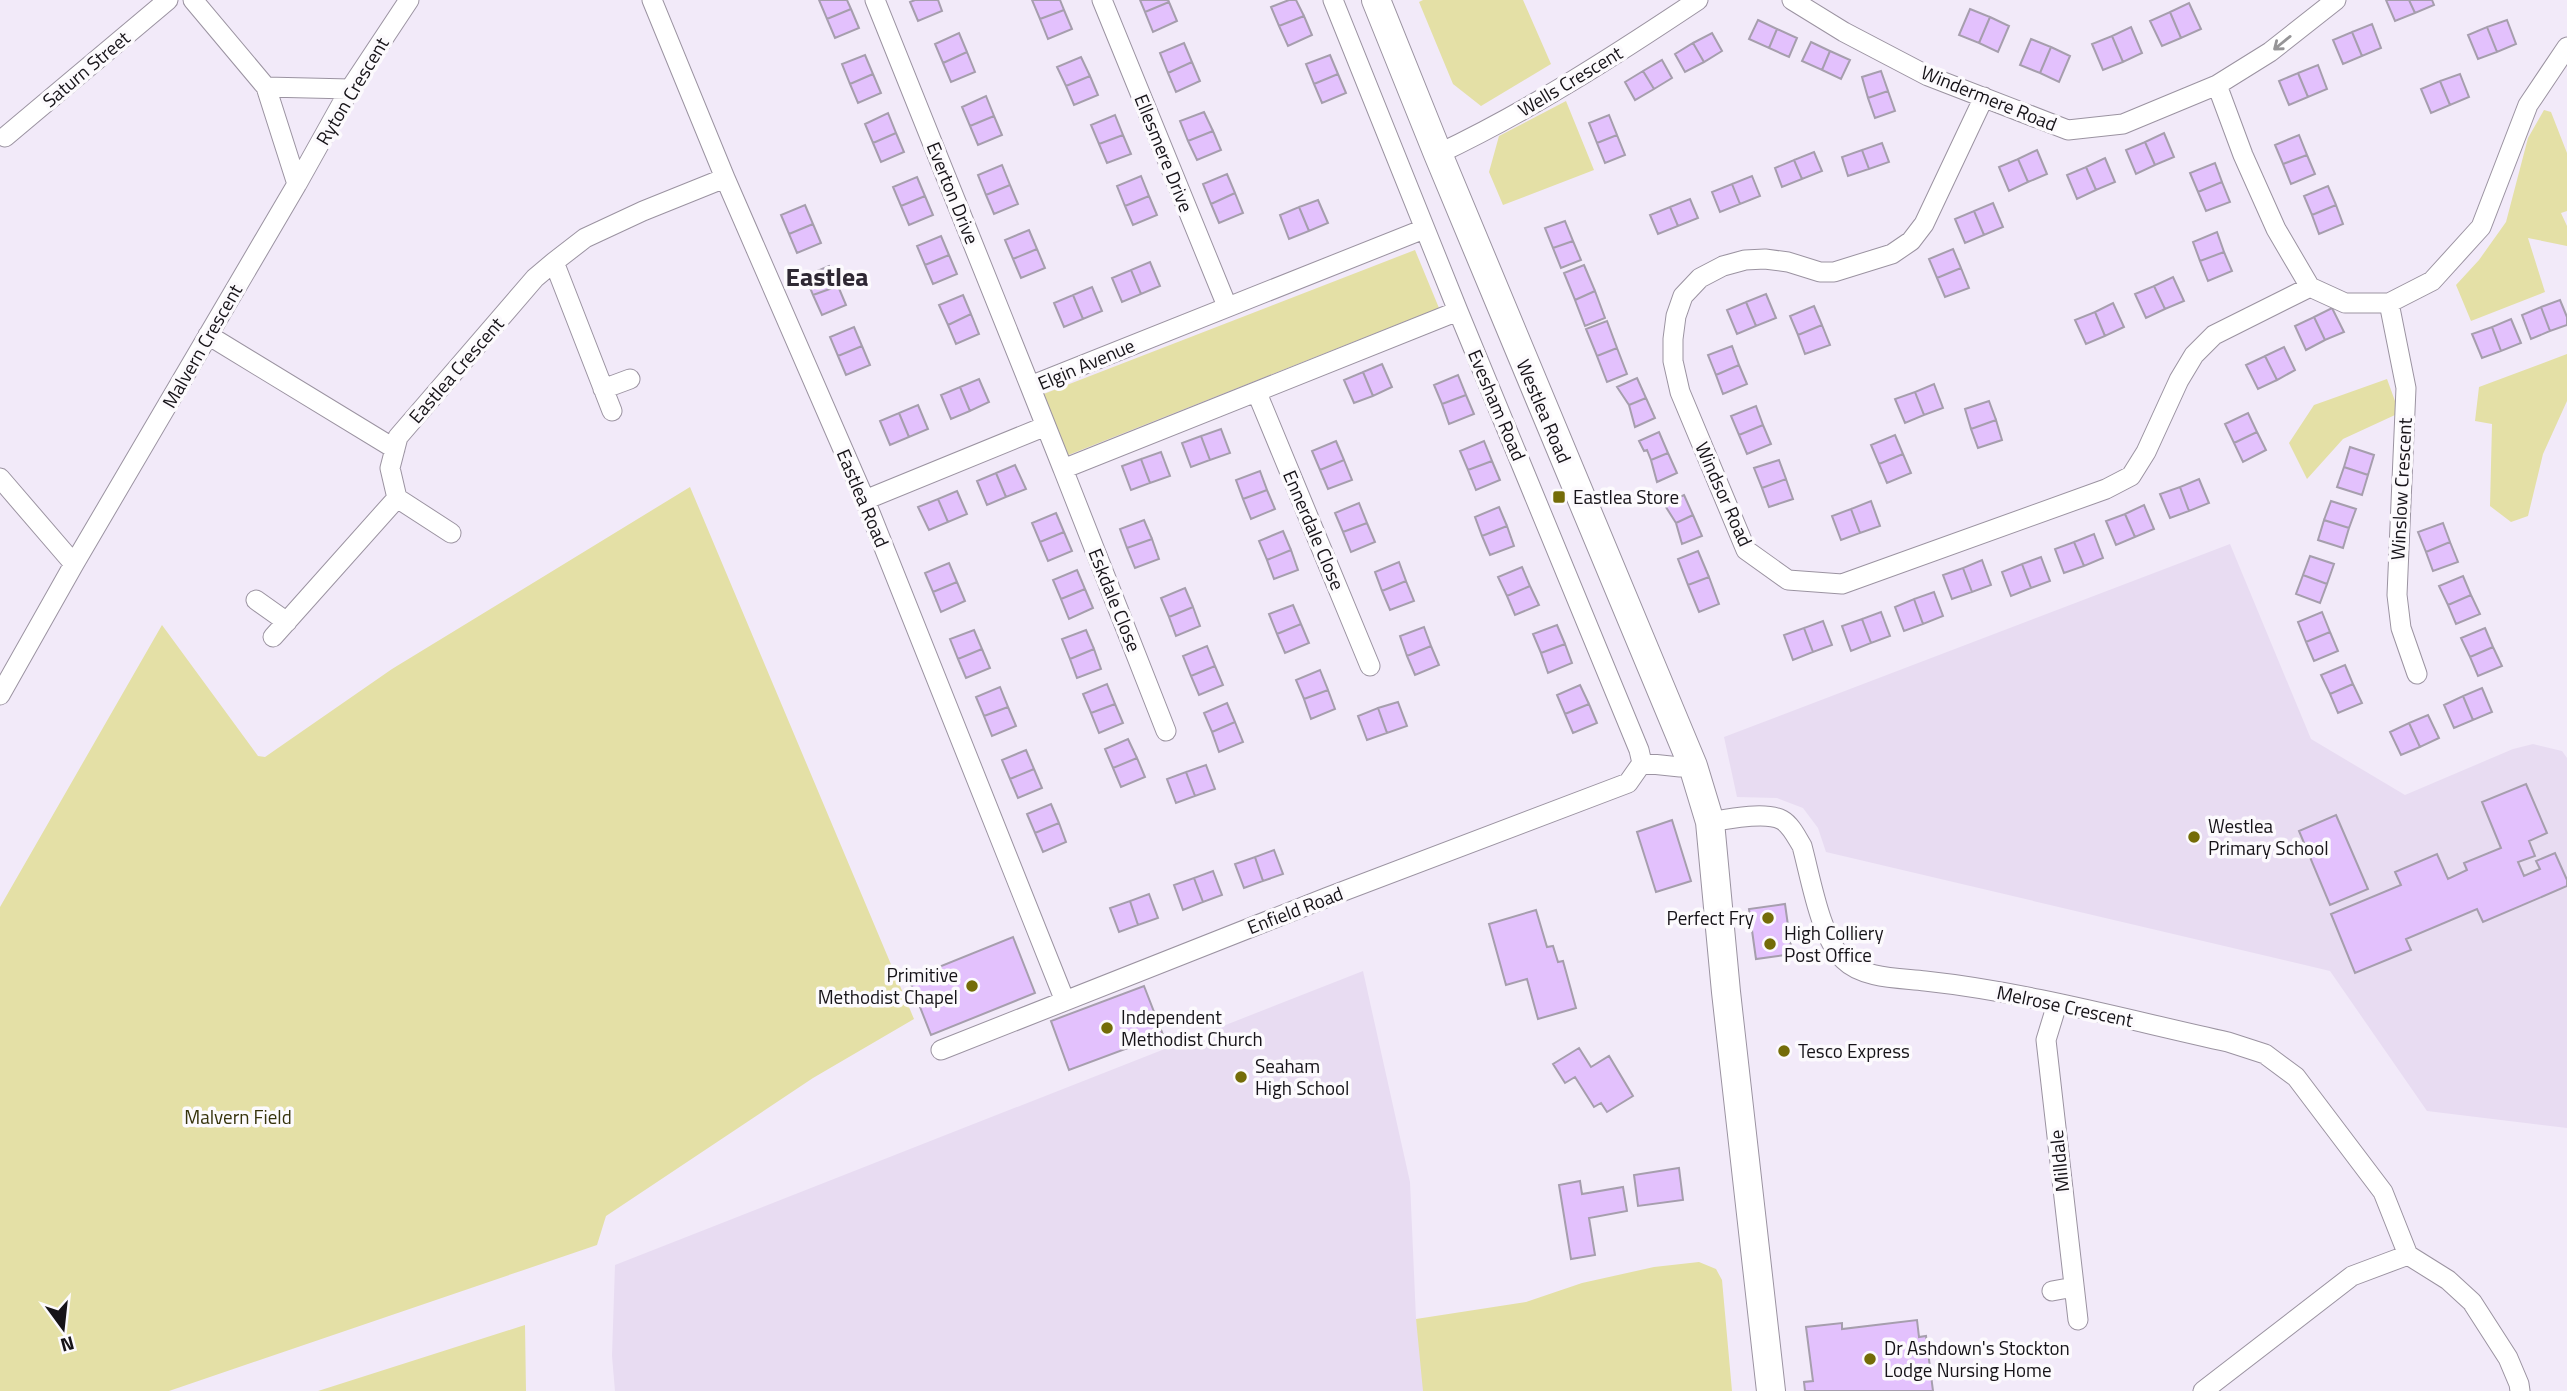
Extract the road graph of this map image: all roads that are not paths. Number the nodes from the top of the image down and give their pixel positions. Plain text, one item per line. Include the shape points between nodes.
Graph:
1 (167, 0) edge
2 (193, 0) edge
3 (409, 0) edge
4 (652, 0) edge
5 (876, 0) edge
6 (1101, 0) edge
7 (1333, 0) edge
8 (1376, 0) edge
9 (1698, 0) edge
10 (1792, 0) edge
11 (2336, 0) edge
12 (2567, 47) edge
13 (2217, 85) junction
14 (266, 87) junction
15 (351, 89) junction
16 (1984, 97) junction
17 (5, 137) dead end
18 (1438, 154) junction
19 (725, 178) junction
20 (297, 184) junction
21 (1424, 229) junction
22 (554, 262) junction
23 (2310, 287) junction
24 (2389, 303) junction
25 (1227, 306) junction
26 (1458, 311) junction
27 (208, 335) junction
28 (629, 379) dead end
29 (1030, 386) junction
30 (603, 388) junction
31 (1257, 393) junction
32 (612, 411) dead end
33 (1046, 426) junction
34 (395, 449) junction
35 (1063, 469) junction
36 (0, 478) edge
37 (397, 498) junction
38 (865, 500) junction
39 (451, 534) dead end
40 (74, 564) junction
41 (256, 600) dead end
42 (287, 622) junction
43 (273, 637) dead end
44 (1370, 666) dead end
45 (2417, 674) dead end
46 (0, 695) edge
47 (1166, 731) dead end
48 (1642, 763) junction
49 (1693, 766) junction
50 (1710, 822) junction
51 (1065, 1001) junction
52 (2057, 1004) junction
53 (941, 1050) dead end
54 (2408, 1255) junction
55 (2074, 1287) junction
56 (2052, 1291) dead end
57 (2078, 1320) dead end
58 (1771, 1391) edge
59 (2203, 1391) edge
60 (2520, 1391) edge

1 - 17 street, Saturn Street
2 - 14 street
3 - 15 street, Ryton Crescent
4 - 19 street, Eastlea Road
5 - 29 street, Everton Drive
6 - 25 street, Ellesmere Drive
7 - 21 street, Evesham Road
8 - 18 main road, Westlea Road
9 - 18 street, Wells Crescent via 1503,122
10 - 16 street, Windermere Road via 1928,76
11 -> 13 street, Windermere Road via 2270,52
12 - 24 street via 2528,105 2481,227 2432,281
13 - 16 street, Windermere Road via 2123,124 2068,130
13 - 23 street via 2276,229
14 - 15 street
14 - 20 street
15 - 20 street, Ryton Crescent
16 - 23 street, Windsor Road via 1924,224 1911,241 1892,254 1834,272 1776,260 1745,260 1699,278 1683,296 1673,339 1680,392 1746,550 1788,580 1842,584 2106,489 2130,476 2194,355 2214,334
18 - 49 main road, Westlea Road
19 - 22 street, Eastlea Crescent via 585,238
19 - 38 street, Eastlea Road
20 - 27 street, Malvern Crescent
21 - 25 street, Elgin Avenue
21 - 26 street, Evesham Road
22 - 30 street
22 - 34 street, Eastlea Crescent via 439,387 398,437
23 - 24 street via 2345,303
24 - 45 street, Winslow Crescent via 2406,388 2397,595 2401,628
25 - 29 street, Elgin Avenue
26 - 31 street
26 - 48 street, Evesham Road
27 - 34 street
27 - 40 street, Malvern Crescent
28 - 30 street
29 - 33 street, Elgin Avenue
30 - 32 street
31 - 35 street
31 - 44 street, Ennerdale Close
33 - 35 street, Elgin Avenue
33 - 38 street
34 - 37 street, Eastlea Crescent via 390,468
35 - 47 street, Eskdale Close
36 - 40 street
37 - 39 street
37 - 42 street
38 - 51 street, Eastlea Road
40 - 46 street, Malvern Crescent
41 - 42 street
42 - 43 street
48 - 49 street
48 - 51 street, Enfield Road via 1628,783
49 - 50 main road, Westlea Road
50 - 52 street, Melrose Crescent via 1767,816 1782,820 1794,832 1833,948 1846,963 1887,976 1975,986
50 - 58 main road, Westlea Road
51 - 53 street, Enfield Road
52 - 54 street, Melrose Crescent via 2265,1054 2296,1077 2383,1192
52 - 55 street, Milldale via 2046,1040
54 - 59 street via 2352,1276
54 - 60 street via 2448,1280 2472,1302 2508,1358
55 - 56 street
55 - 57 street, Milldale

